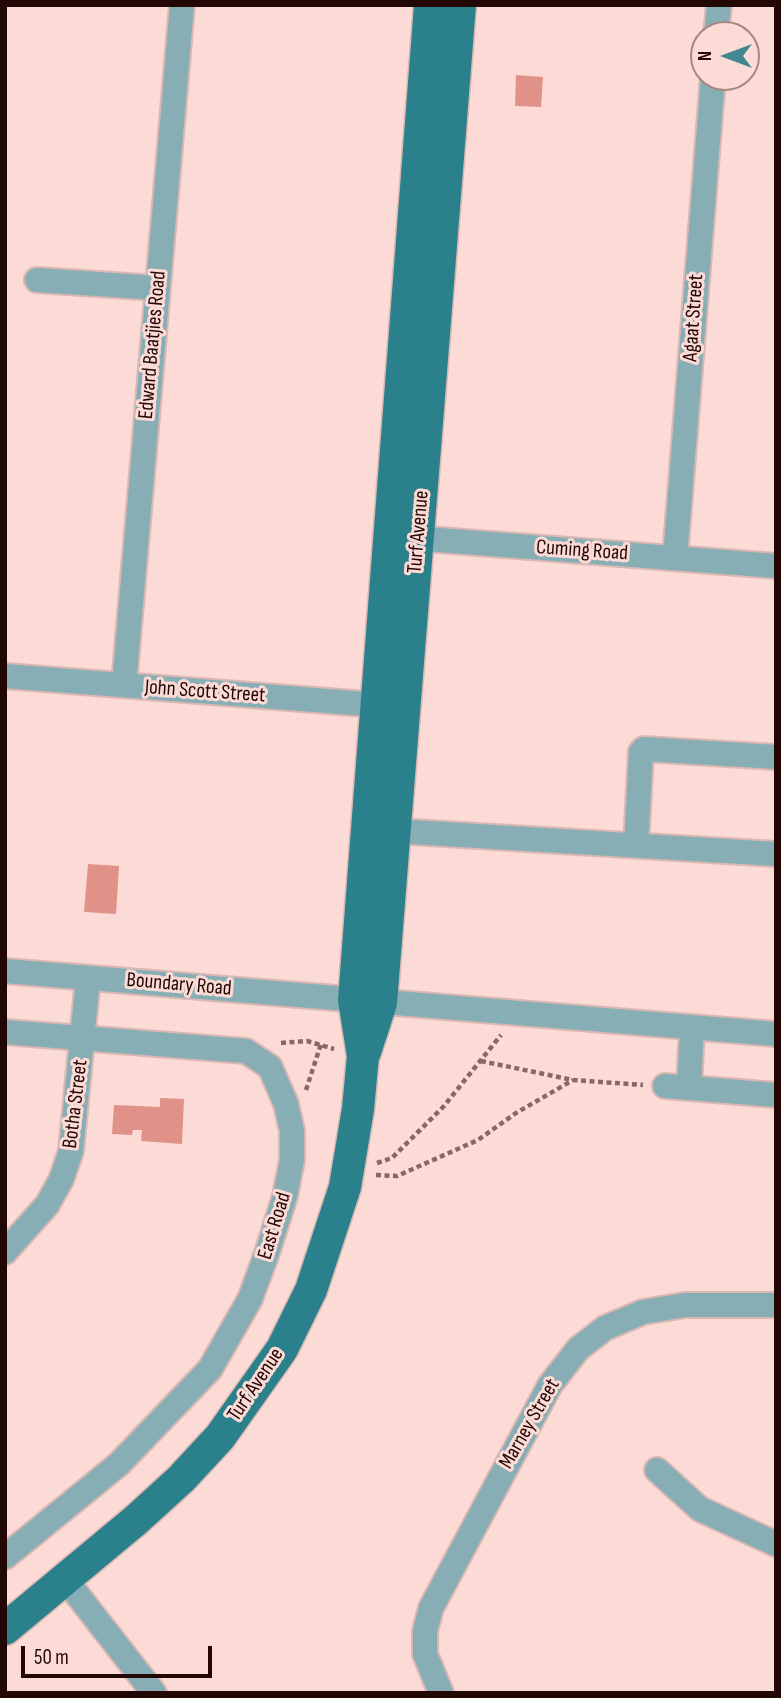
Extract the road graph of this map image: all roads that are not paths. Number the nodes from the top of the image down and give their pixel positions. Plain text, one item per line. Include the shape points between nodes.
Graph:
1 (181, 5) edge
2 (430, 5) edge
3 (460, 5) edge
4 (712, 91) edge
5 (37, 280) dead end
6 (158, 288) junction
7 (404, 538) junction
8 (675, 558) junction
9 (776, 566) edge
10 (5, 676) edge
11 (124, 685) junction
12 (391, 706) junction
13 (776, 757) edge
14 (395, 831) junction
15 (636, 845) junction
16 (776, 854) edge
17 (5, 971) edge
18 (88, 978) junction
19 (367, 1001) junction
20 (692, 1027) junction
21 (5, 1032) edge
22 (776, 1034) edge
23 (84, 1038) junction
24 (776, 1095) edge
25 (5, 1252) edge
26 (776, 1306) edge
27 (657, 1470) dead end
28 (776, 1544) edge
29 (5, 1557) edge
30 (65, 1579) junction
31 (5, 1629) edge
32 (154, 1693) edge
33 (441, 1693) edge

1 - 6 street, Edward Baatjies Road
2 - 7 main road, Turf Avenue
3 - 7 main road, Turf Avenue
4 - 8 street, Agaat Street
5 - 6 street
6 - 11 street, Edward Baatjies Road
7 - 8 street, Cuming Road
7 - 12 main road, Turf Avenue
8 - 9 street, Cuming Road
10 - 11 street, John Scott Street
11 - 12 street, John Scott Street
12 - 14 main road, Turf Avenue
12 - 19 main road, Turf Avenue
13 - 15 street via 644,749
14 - 15 street
14 - 19 main road, Turf Avenue
15 - 16 street
17 - 18 street, Boundary Road
18 - 19 street, Boundary Road
18 - 23 street, Botha Street
19 - 20 street
19 - 30 main road, Turf Avenue via 347,1174 330,1240 282,1349 220,1437 181,1479
20 - 22 street
20 - 24 street via 677,1087
21 - 23 street
23 - 25 street, Botha Street via 74,1138 61,1180 30,1228
23 - 29 street, East Road via 246,1051 270,1067 286,1104 292,1160 285,1196 250,1299 210,1369 149,1437
26 - 33 street, Marney Street via 685,1306 643,1312 605,1328 578,1349 550,1385 430,1608 425,1654
27 - 28 street via 700,1508
30 - 31 main road, Turf Avenue
30 - 32 street

